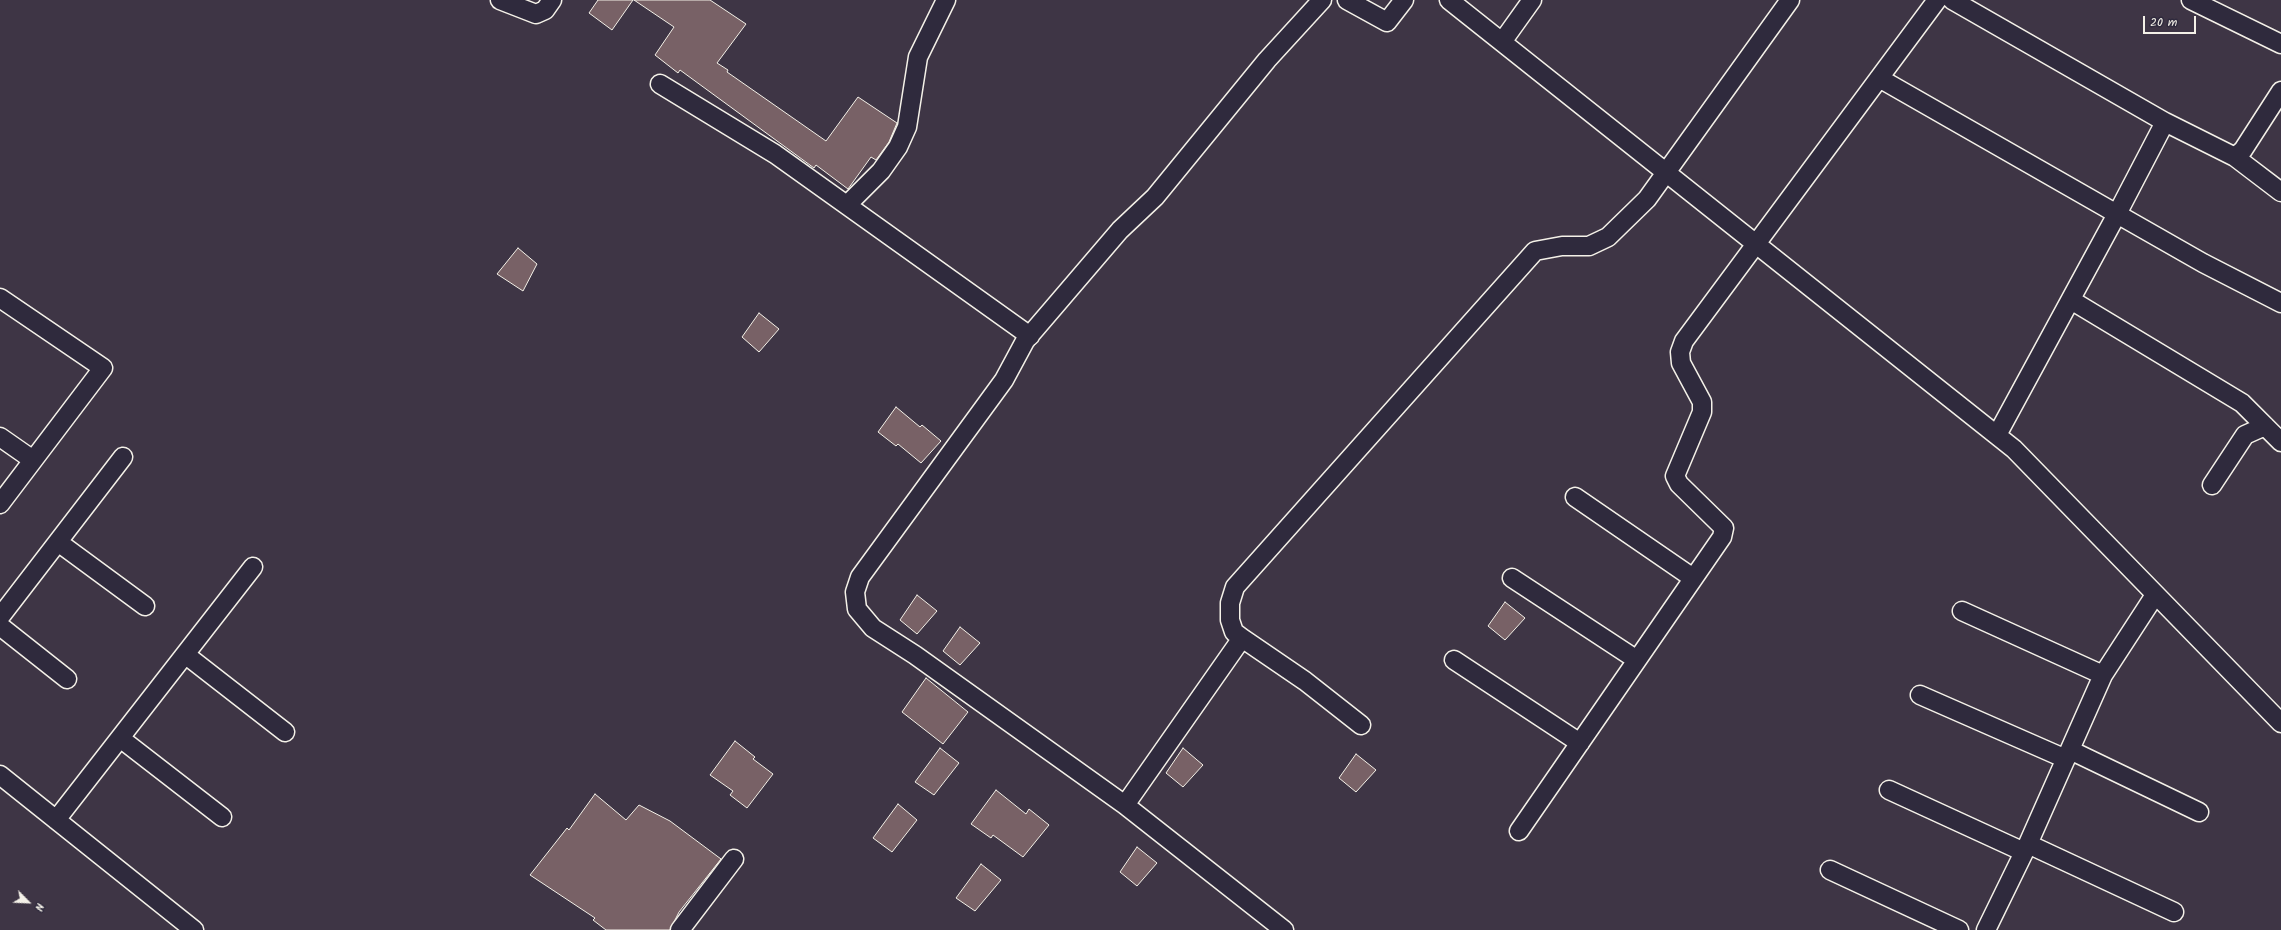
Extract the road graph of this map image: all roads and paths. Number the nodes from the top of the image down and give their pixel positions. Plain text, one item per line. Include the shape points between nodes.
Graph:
1 (500, 0) edge
2 (552, 0) edge
3 (946, 0) edge
4 (1322, 0) edge
5 (1347, 0) edge
6 (1404, 0) edge
7 (1450, 0) edge
8 (1532, 0) edge
9 (1790, 0) edge
10 (1938, 0) edge
11 (1952, 0) edge
12 (2191, 0) edge
13 (1502, 42) junction
14 (2281, 44) edge
15 (1879, 78) junction
16 (660, 84) dead end
17 (2281, 91) edge
18 (2165, 122) junction
19 (2235, 157) junction
20 (1667, 173) junction
21 (2281, 192) edge
22 (847, 205) junction
23 (2117, 214) junction
24 (1756, 244) junction
25 (0, 298) edge
26 (2071, 300) junction
27 (2281, 303) edge
28 (1030, 336) junction
29 (2265, 426) junction
30 (1997, 435) junction
31 (0, 437) edge
32 (2281, 442) edge
33 (123, 457) dead end
34 (33, 460) junction
35 (2212, 485) dead end
36 (1575, 497) dead end
37 (0, 504) edge
38 (58, 542) junction
39 (253, 567) dead end
40 (1512, 578) dead end
41 (1693, 578) junction
42 (2155, 595) junction
43 (145, 606) dead end
44 (1962, 611) dead end
45 (0, 617) edge
46 (0, 626) edge
47 (1242, 638) junction
48 (186, 655) junction
49 (1454, 660) dead end
50 (1637, 660) junction
51 (2103, 675) junction
52 (67, 679) dead end
53 (1920, 695) dead end
54 (2281, 723) edge
55 (1361, 724) dead end
56 (285, 732) dead end
57 (120, 738) junction
58 (1580, 743) junction
59 (2068, 755) junction
60 (0, 776) edge
61 (1889, 790) dead end
62 (1125, 805) junction
63 (2200, 812) dead end
64 (222, 817) dead end
65 (56, 820) junction
66 (1519, 831) dead end
67 (2026, 848) junction
68 (734, 859) dead end
69 (1830, 870) dead end
70 (2174, 912) dead end
71 (194, 930) edge
72 (680, 930) edge
73 (1284, 930) edge
74 (1959, 930) edge
75 (1986, 930) edge

1 - 2 street via 536,14 545,10
3 - 22 street via 918,57 907,128 898,147 881,171
4 - 28 street via 1267,60 1154,197 1120,230
5 - 6 street via 1387,22
7 - 13 street
8 - 13 street
9 - 20 street
10 - 15 street
11 - 18 street
12 - 14 street
13 - 20 street
15 - 23 street
15 - 24 street
16 - 22 street via 775,154
17 - 19 street via 2243,150
18 - 19 street
18 - 23 street
19 - 21 street
20 - 24 street
20 - 47 street via 1647,199 1608,237 1589,246 1562,246 1535,251 1235,587 1230,603 1230,620 1234,632
22 - 28 street via 912,254
23 - 26 street
23 - 27 street
24 - 30 street
24 - 41 street via 1684,341 1680,352 1681,363 1702,402 1702,407 1675,476 1679,484 1724,528 1722,537
25 - 34 street via 103,368
26 - 29 street via 2242,403
26 - 30 street
28 - 62 street via 1004,380 860,577 855,592 857,609 873,628 915,654
29 - 32 street
29 - 35 street via 2245,435
30 - 42 street via 2014,449
31 - 34 street
33 - 38 street
34 - 37 street
36 - 41 street
38 - 43 street
38 - 45 street
39 - 48 street
40 - 50 street
41 - 50 street
42 - 51 street
42 - 54 street
44 - 51 street
46 - 52 street
47 - 55 street via 1305,681
47 - 62 street
48 - 56 street
48 - 57 street
49 - 58 street
50 - 58 street
51 - 59 street
53 - 59 street
57 - 64 street
57 - 65 street
58 - 66 street
59 - 63 street
59 - 67 street
60 - 65 street
61 - 67 street
62 - 73 street
65 - 71 street
67 - 70 street
67 - 75 street
68 - 72 street
69 - 74 street

